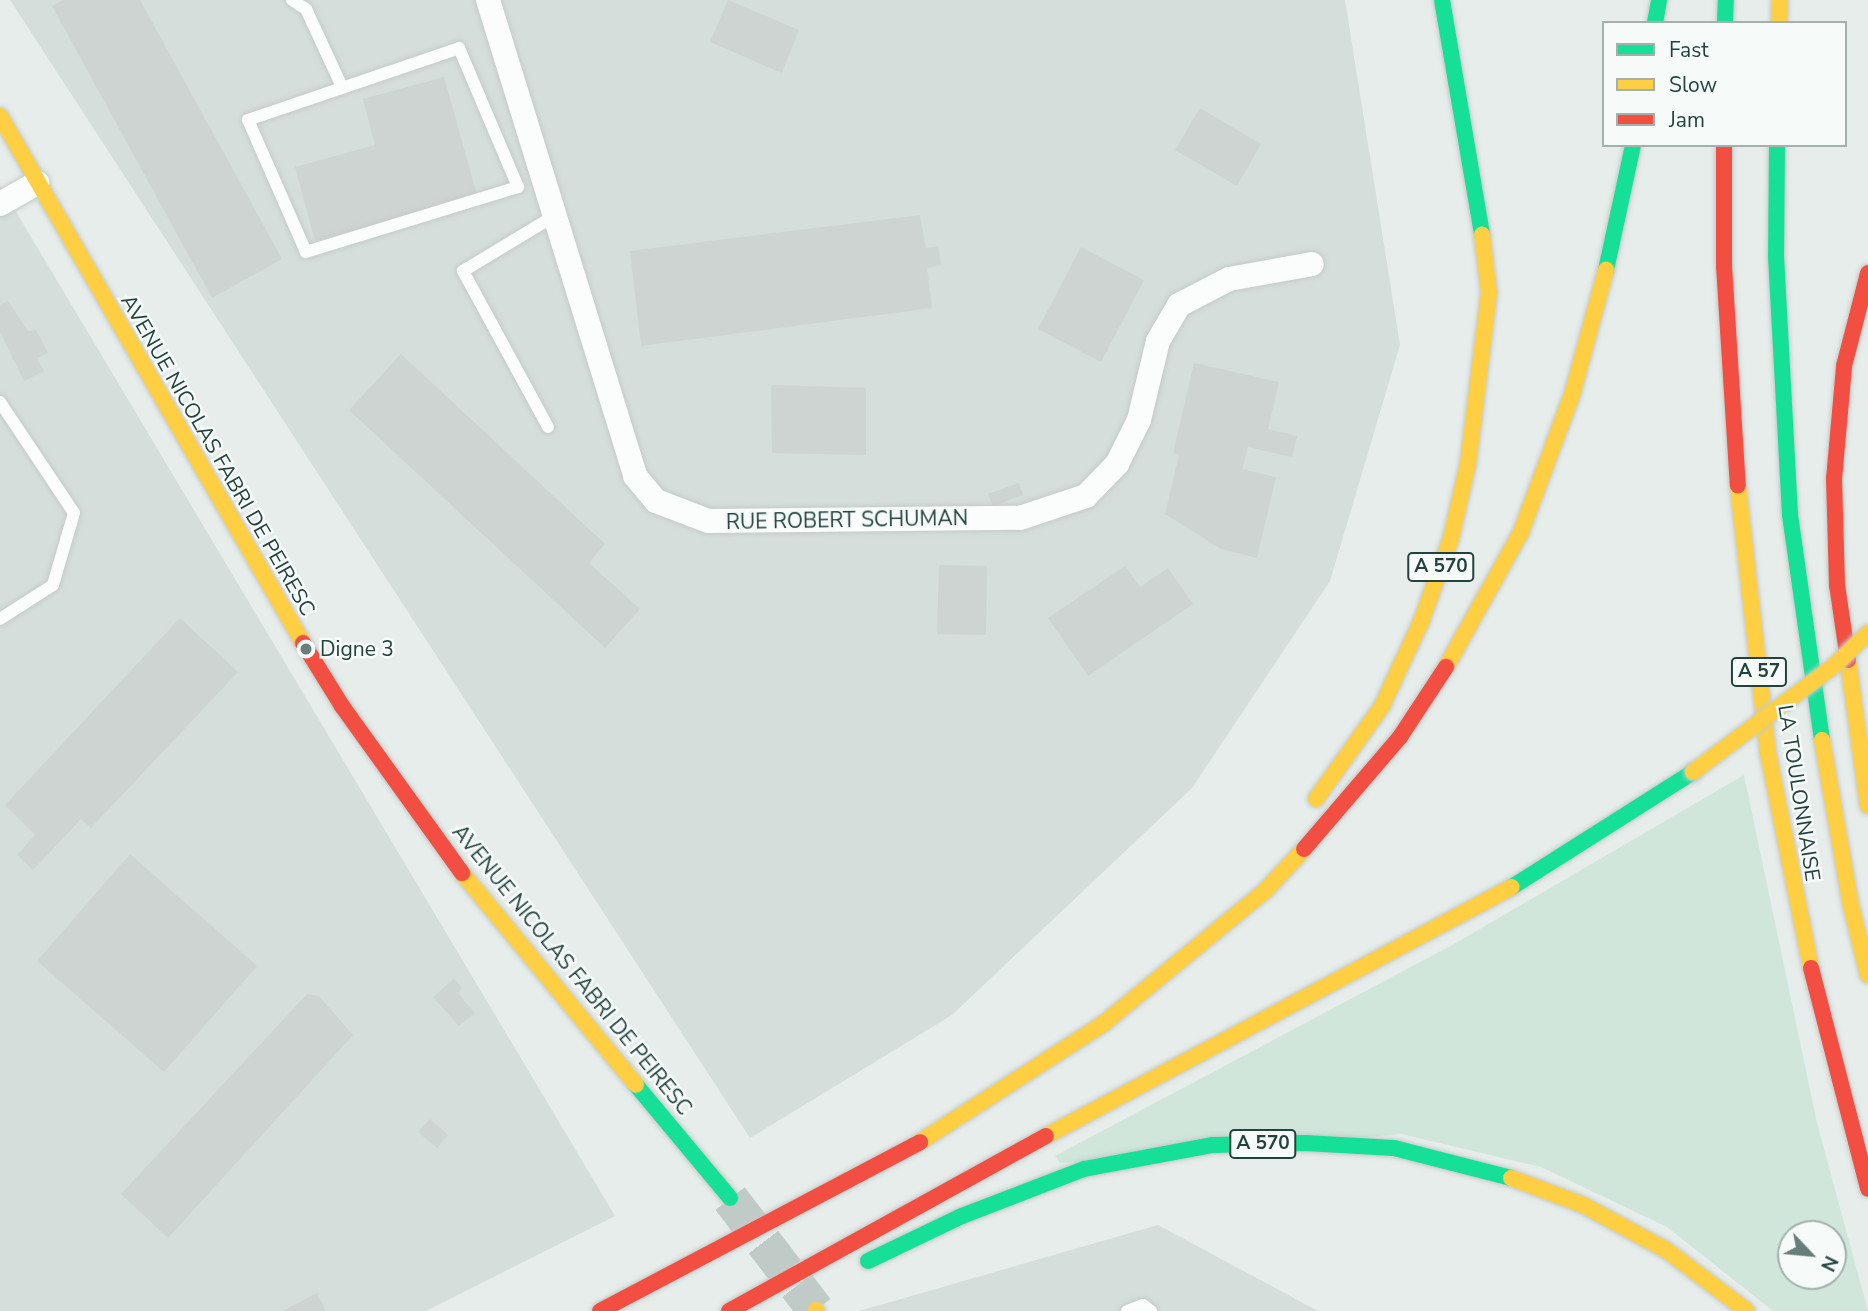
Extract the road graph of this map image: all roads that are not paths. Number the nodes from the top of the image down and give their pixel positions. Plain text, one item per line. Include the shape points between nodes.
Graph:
1 (292, 0) edge
2 (488, 0) edge
3 (1442, 0) edge
4 (1659, 0) edge
5 (1726, 0) edge
6 (1780, 0) edge
7 (1656, 21) edge
8 (1725, 21) edge
9 (1779, 21) edge
10 (342, 88) junction
11 (0, 116) edge
12 (1633, 147) edge
13 (1724, 147) edge
14 (1777, 147) edge
15 (37, 183) junction
16 (0, 204) edge
17 (554, 216) junction
18 (1312, 264) dead end
19 (1868, 272) edge
20 (0, 402) edge
21 (548, 427) dead end
22 (0, 619) edge
23 (1868, 633) edge
24 (1868, 806) edge
25 (1306, 811) dead end
26 (1235, 892) dead end
27 (1868, 975) edge
28 (1103, 1024) junction
29 (1868, 1189) edge
30 (730, 1198) tunnel mouth
31 (852, 1269) dead end
32 (600, 1311) edge
33 (729, 1311) edge
34 (1127, 1311) edge
35 (1151, 1311) edge
36 (1747, 1311) edge

1 - 10 lane via 306,9
2 - 17 street, RUE ROBERT SCHUMAN
3 - 25 main road, A 570 via 1478,193 1489,293 1468,464 1451,538 1421,622 1382,706
4 - 7 main road
5 - 8 main road
6 - 9 main road
10 - 10 lane via 248,120 306,252 518,187 459,48
11 - 15 main road, AVENUE NICOLAS FABRI DE PEIRESC
12 - 28 main road, A 570 via 1614,239 1572,395 1521,532 1461,645 1401,737 1283,872
13 - 29 main road, LA TOULONNAISE / A 57 via 1724,266 1737,480 1768,753 1800,923
14 - 27 main road, LA TOULONNAISE / A 57 via 1776,256 1790,515 1851,906
15 - 16 street
15 - 30 main road, AVENUE NICOLAS FABRI DE PEIRESC via 246,550 342,706 477,894
17 - 18 street, RUE ROBERT SCHUMAN via 635,476 656,501 708,521 1020,519 1086,496 1117,464 1139,420 1158,341 1179,305 1229,279
17 - 21 lane via 463,271
19 - 24 main road via 1844,366 1834,479 1837,585
20 - 22 lane via 74,513 53,586
23 - 33 main road, bridge via 1835,665 1693,772 1485,904 941,1192
26 - 28 main road, A 570
28 - 32 main road, A 570 via 890,1160
31 - 36 main road, A 570 via 962,1216 1084,1170 1212,1146 1305,1143 1394,1148 1501,1175 1583,1205 1666,1250
34 - 35 lane via 1143,1305

